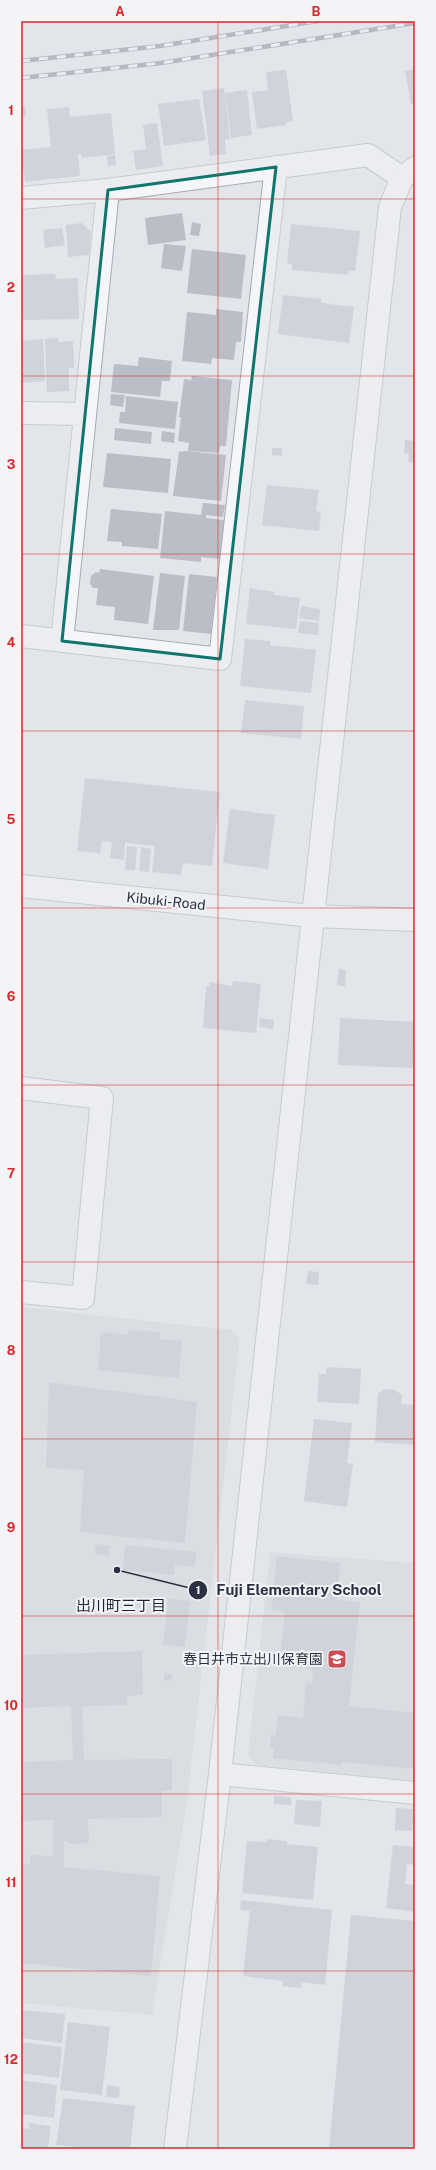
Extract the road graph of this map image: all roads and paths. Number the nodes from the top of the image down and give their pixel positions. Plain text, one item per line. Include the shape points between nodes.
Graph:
1 (276, 167) junction
2 (409, 173) edge
3 (108, 190) junction
4 (21, 198) edge
5 (21, 413) edge
6 (84, 414) junction
7 (21, 636) edge
8 (62, 641) junction
9 (21, 886) edge
10 (312, 916) junction
11 (415, 920) edge
12 (21, 1088) edge
13 (21, 1292) edge
14 (220, 1774) junction
15 (415, 1793) edge
16 (175, 2149) edge

1 - 2 street via 368,155
1 - 3 street
1 - 8 street via 220,659
2 - 10 street via 390,207
3 - 4 street
3 - 6 street
5 - 6 street
6 - 8 street
7 - 8 street
9 - 10 street, Kibuki-Road
10 - 11 street, Kibuki-Road
10 - 14 street
12 - 13 street via 102,1098 82,1298
14 - 15 street
14 - 16 street

